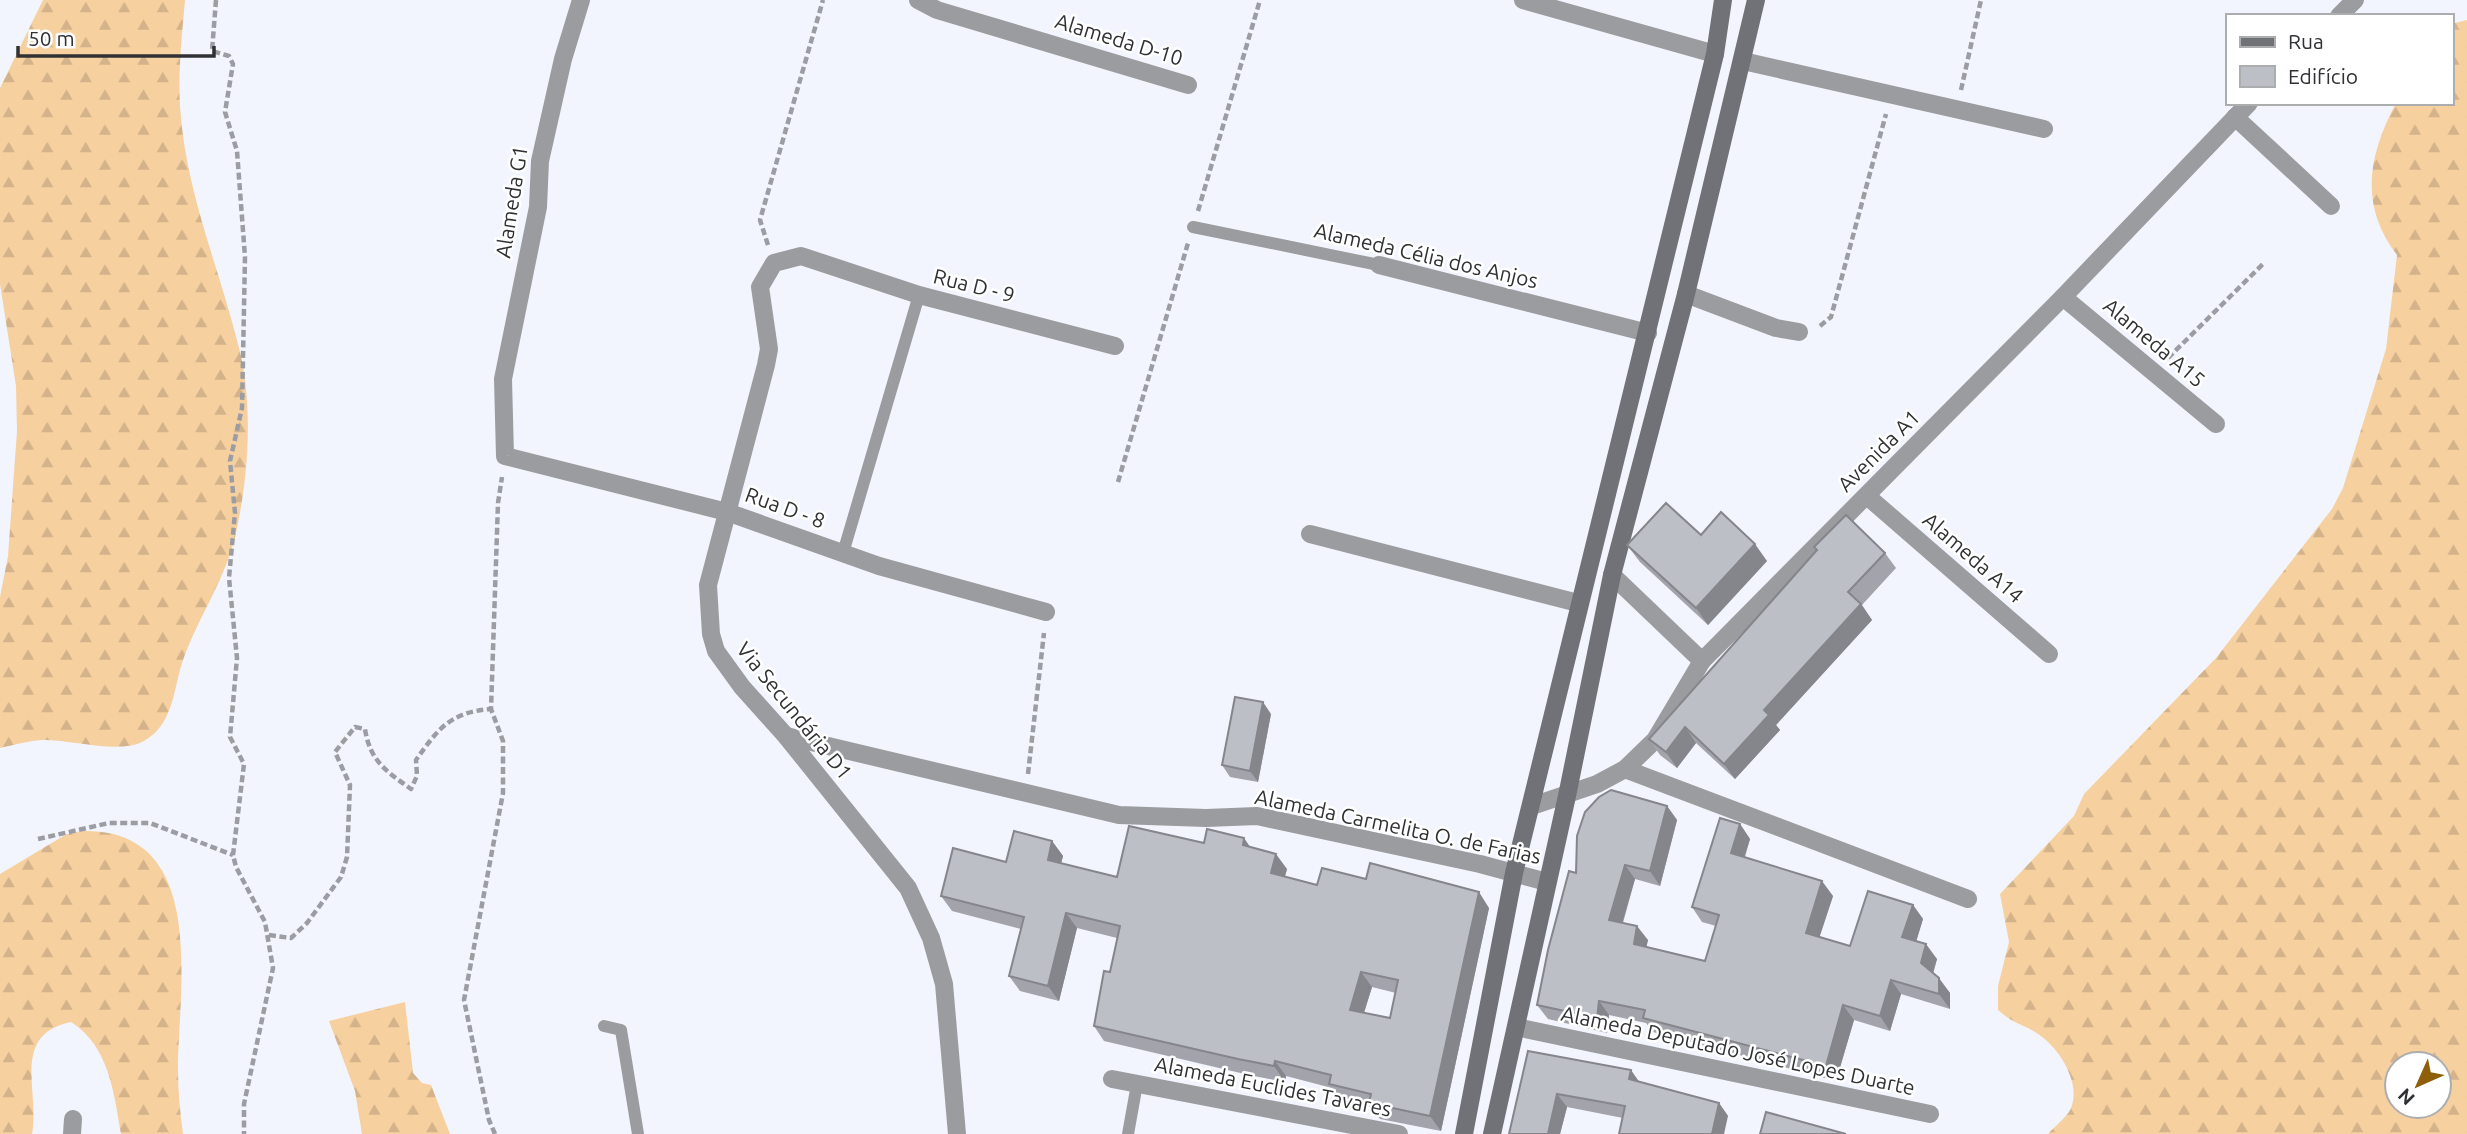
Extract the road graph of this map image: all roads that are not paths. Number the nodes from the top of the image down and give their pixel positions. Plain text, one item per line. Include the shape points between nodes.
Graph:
1 (581, 0) edge
2 (918, 0) edge
3 (1523, 0) edge
4 (1723, 0) edge
5 (1756, 0) edge
6 (2355, 0) edge
7 (1574, 6) edge
8 (2341, 14) edge
9 (1715, 54) junction
10 (1743, 61) junction
11 (1188, 85) dead end
12 (2247, 105) edge
13 (2235, 117) junction
14 (2044, 129) dead end
15 (2331, 205) dead end
16 (1193, 227) dead end
17 (823, 263) joint
18 (1379, 265) joint
19 (1686, 294) junction
20 (919, 295) junction
21 (2063, 298) junction
22 (1799, 332) road end
23 (1648, 333) junction
24 (1115, 346) dead end
25 (2216, 424) dead end
26 (505, 456) joint
27 (1867, 496) junction
28 (727, 512) junction
29 (1310, 534) dead end
30 (843, 553) junction
31 (1612, 575) junction
32 (1578, 603) junction
33 (1046, 612) road end
34 (2049, 654) dead end
35 (1702, 661) junction
36 (786, 736) junction
37 (1625, 769) junction
38 (1567, 796) junction
39 (1532, 806) junction
40 (1514, 873) junction
41 (1547, 882) junction
42 (1968, 899) dead end
43 (604, 1026) dead end
44 (1516, 1027) junction
45 (1112, 1079) dead end
46 (1137, 1084) junction
47 (1930, 1114) dead end
48 (638, 1134) edge
49 (957, 1134) edge
50 (1128, 1134) edge
51 (1399, 1134) edge
52 (1464, 1134) edge
53 (1492, 1134) edge

1 - 26 street, Alameda G1 via 540,161 538,207 503,379
2 - 11 street, Alameda D-10 via 937,10
3 - 7 street
4 - 9 street
5 - 10 street
6 - 8 street
7 - 9 street
9 - 23 street
10 - 14 street
10 - 19 street
12 - 13 street, Avenida A1
13 - 15 street
13 - 21 street, Avenida A1
16 - 18 lane, Alameda Célia dos Anjos
17 - 20 street, Rua D - 9
17 - 28 street, Via Secundária D1 via 801,256 774,263 761,287 769,349
18 - 23 street, Alameda Célia dos Anjos
19 - 22 street via 1776,328
19 - 31 street
20 - 24 street, Rua D - 9
20 - 30 lane
21 - 25 street, Alameda A15
21 - 27 street, Avenida A1
23 - 32 street
26 - 28 street, Rua D - 8
27 - 34 street, Alameda A14
27 - 35 street, Avenida A1
28 - 30 street, Rua D - 8
28 - 36 street, Via Secundária D1 via 708,585 711,634 716,651 741,687
29 - 32 street
30 - 33 street, Rua D - 8
31 - 35 street
31 - 38 street
32 - 39 street
35 - 37 street, Avenida A1 via 1655,740
36 - 40 street, Alameda Carmelita O. de Farias via 1119,815 1257,816
36 - 49 street, Via Secundária D1 via 908,888 931,938 944,984
37 - 38 street, Avenida A1
37 - 42 street
38 - 39 street, Avenida A1
38 - 41 street
39 - 40 street
40 - 41 street, Alameda Carmelita O. de Farias
40 - 52 street
41 - 44 street
43 - 48 lane via 621,1030
44 - 47 street, Alameda Deputado José Lopes Duarte
44 - 53 street
45 - 46 street, Alameda Euclides Tavares
46 - 50 lane, Alameda Euclides Tavares
46 - 51 street, Alameda Euclides Tavares

